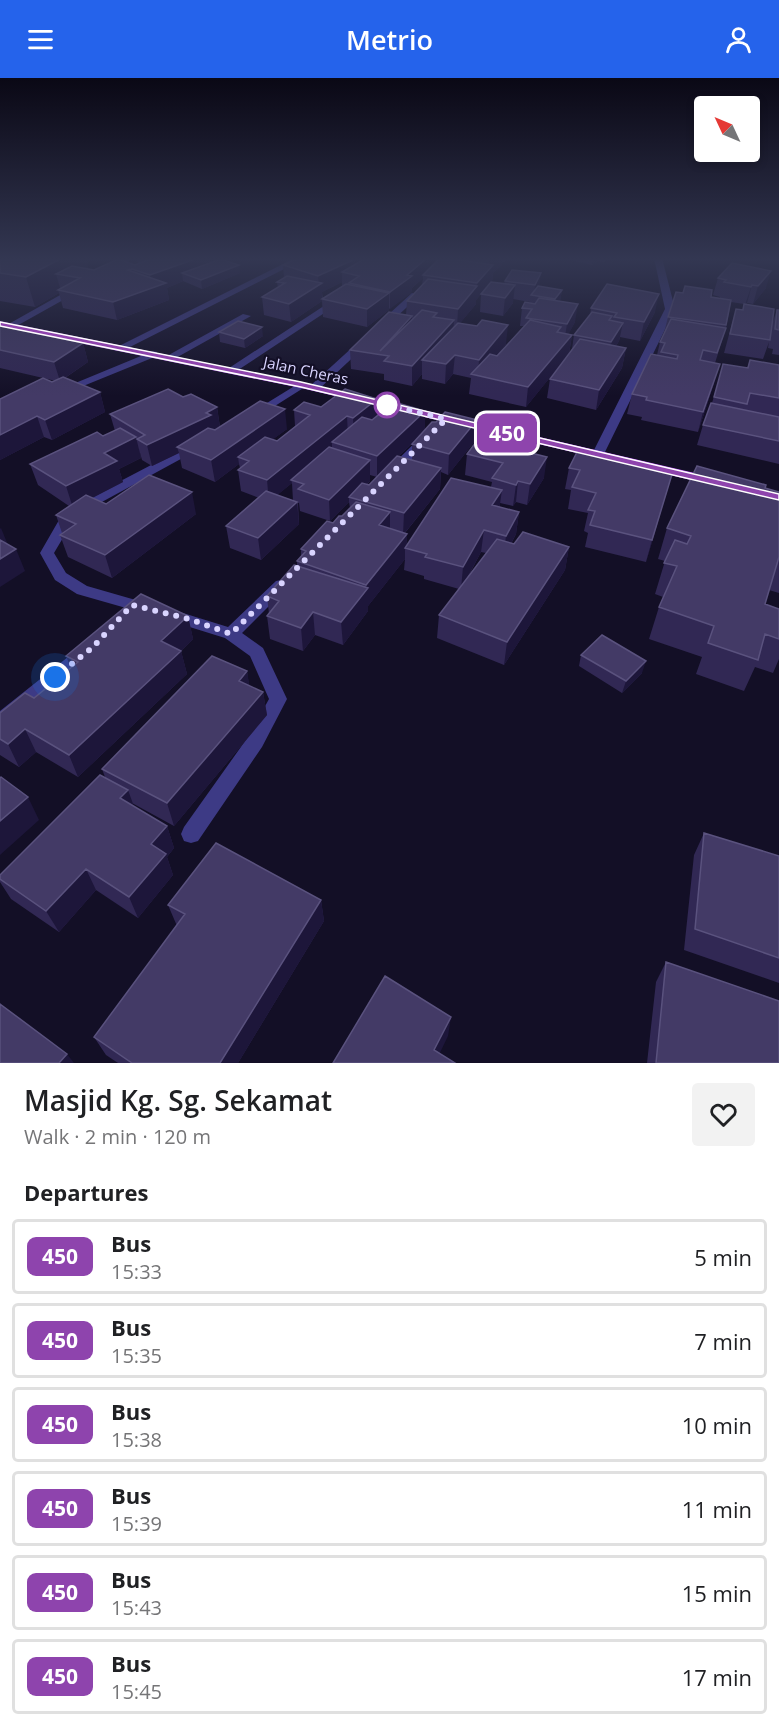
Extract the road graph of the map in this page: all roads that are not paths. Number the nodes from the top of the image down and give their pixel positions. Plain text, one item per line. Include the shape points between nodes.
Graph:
1 (45, 304) edge
2 (209, 304) edge
3 (333, 304) edge
4 (403, 304) edge
5 (669, 304) edge
6 (246, 316) dead end
7 (5, 325) edge
8 (120, 348) junction
9 (153, 354) junction
10 (170, 357) junction
11 (231, 370) junction
12 (307, 386) junction
13 (49, 397) edge
14 (446, 419) junction
15 (237, 424) edge
16 (207, 440) edge
17 (597, 454) junction
18 (722, 483) edge
19 (380, 485) edge
20 (289, 576) edge
21 (132, 605) junction
22 (116, 622) edge
23 (231, 634) junction
24 (100, 639) edge
25 (0, 721) edge
26 (191, 834) dead end

1 - 7 street
2 - 8 street
3 - 11 street
4 - 12 street
5 - 17 street via 670,309
6 - 10 street
7 - 8 main road, Jalan Cheras
8 - 9 main road, Jalan Cheras
9 - 10 main road, Jalan Cheras
9 - 13 street
10 - 11 main road, Jalan Cheras
11 - 12 main road, Jalan Cheras
12 - 14 main road, Jalan Cheras
12 - 15 street
14 - 17 main road, Jalan Cheras
14 - 19 street
16 - 21 street via 95,500 64,523 47,553 60,576 82,590
17 - 18 main road, Jalan Cheras
20 - 23 street
21 - 22 street
21 - 23 street
23 - 26 street via 257,652 278,699 255,742
24 - 25 street

